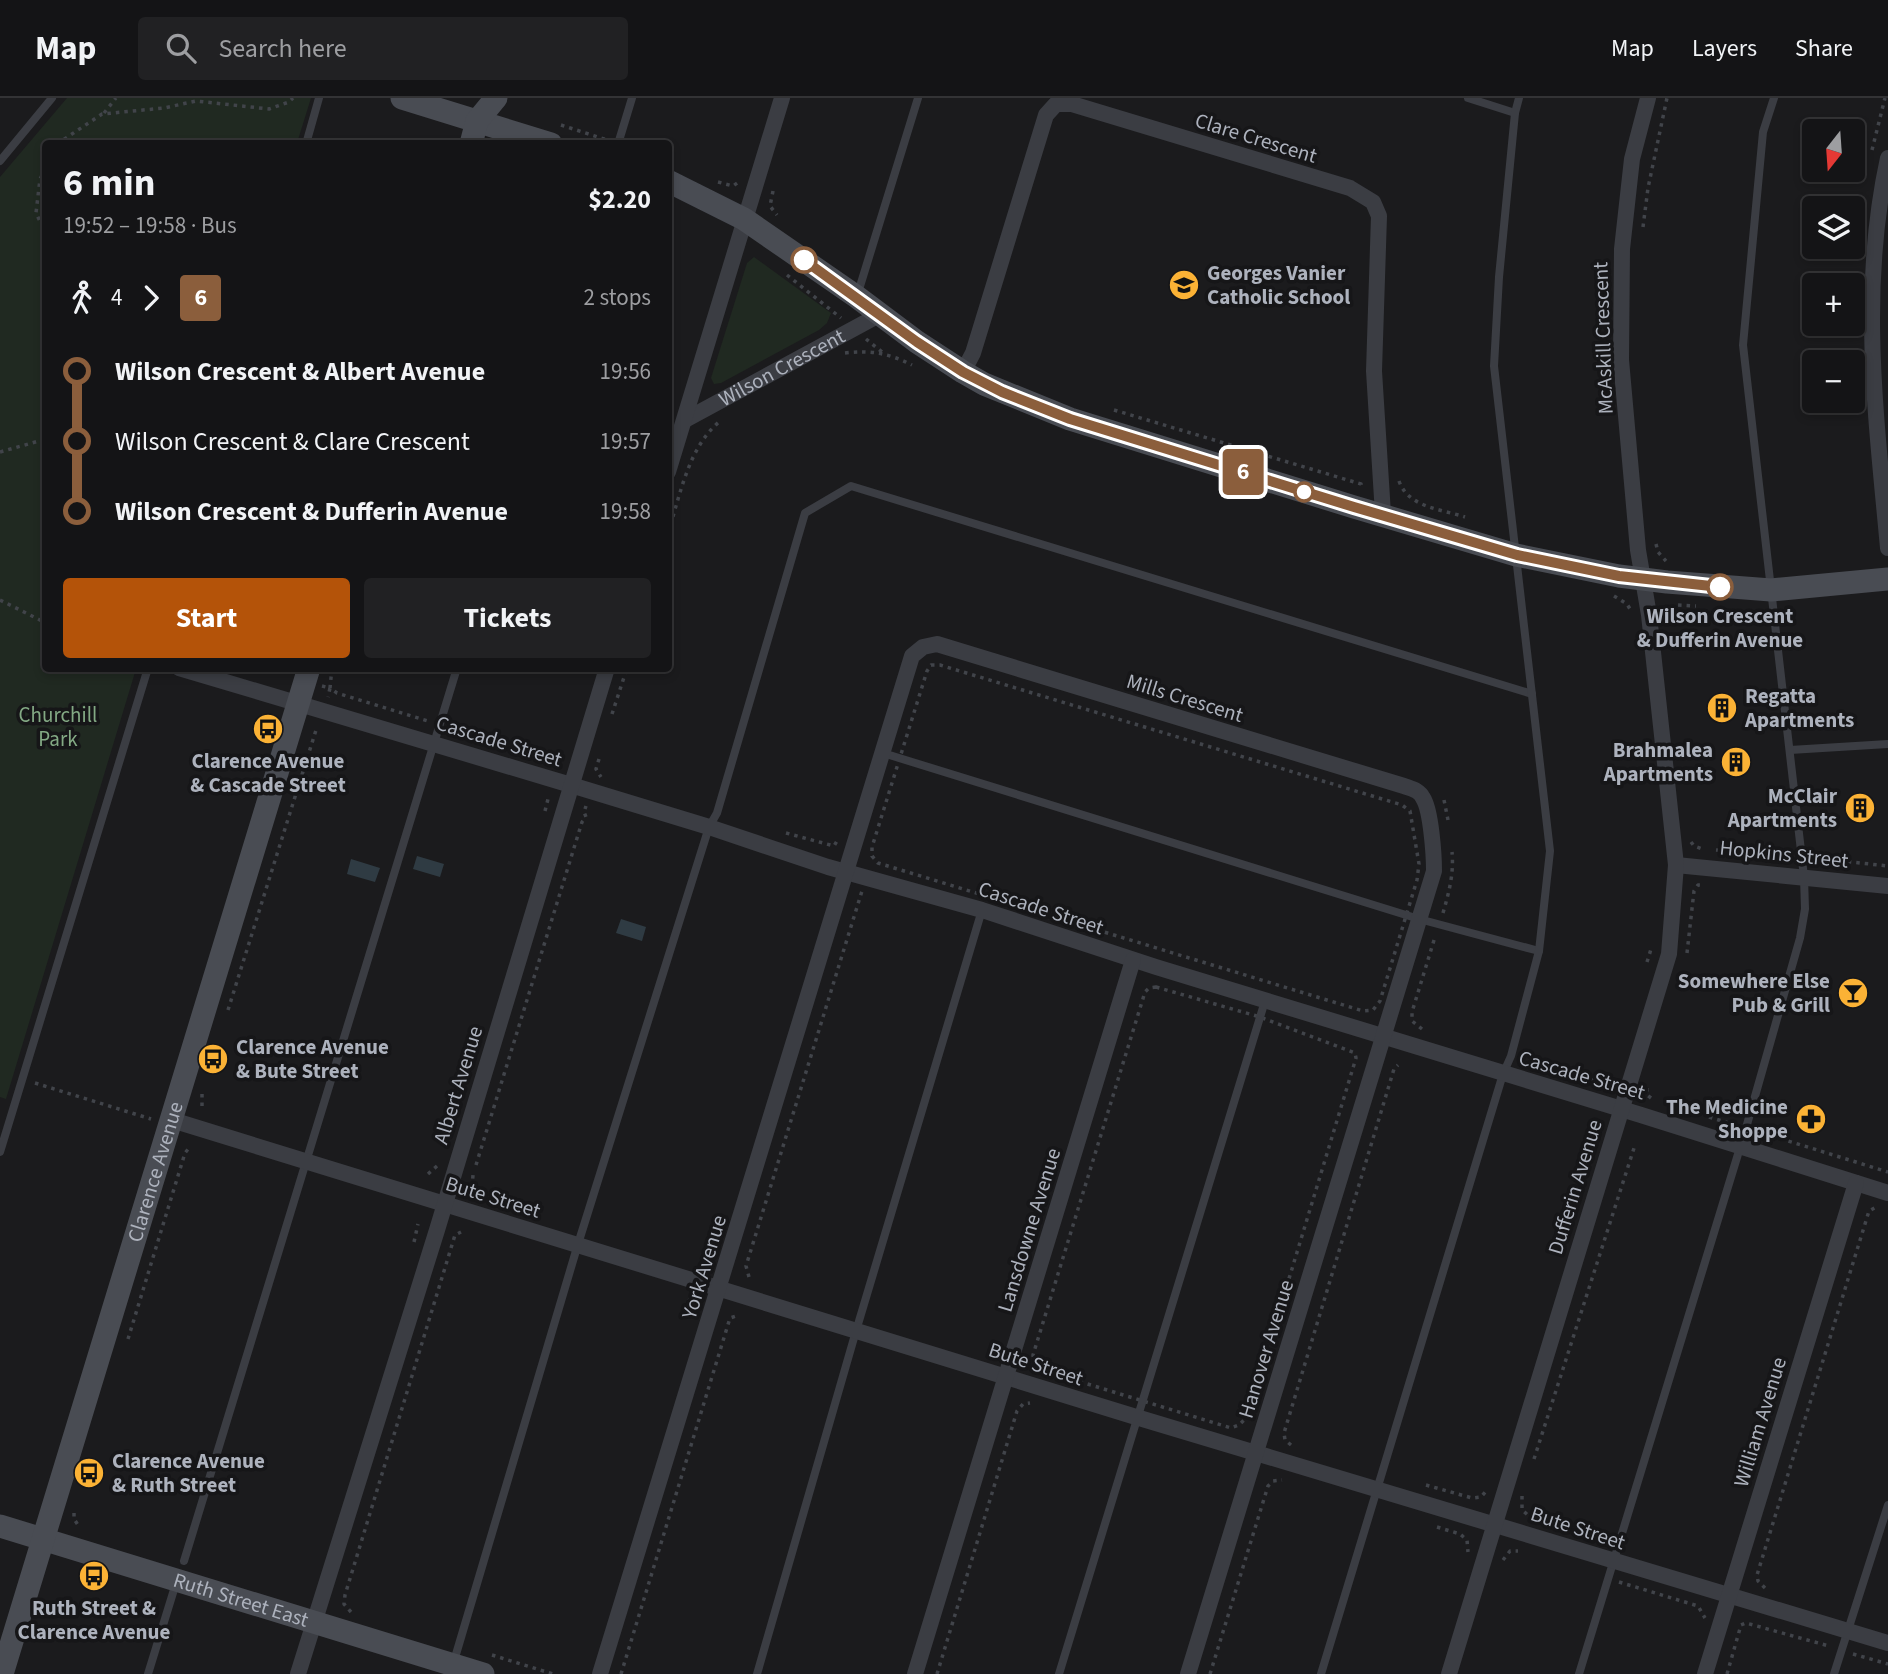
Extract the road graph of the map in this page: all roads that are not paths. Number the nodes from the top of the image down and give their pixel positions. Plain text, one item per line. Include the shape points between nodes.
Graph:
1 (52, 98) edge
2 (319, 98) edge
3 (471, 98) edge
4 (496, 98) edge
5 (632, 98) edge
6 (782, 98) edge
7 (918, 98) edge
8 (1468, 98) edge
9 (1519, 98) edge
10 (1648, 98) edge
11 (1774, 98) edge
12 (414, 100) edge
13 (1515, 113) junction
14 (478, 121) junction
15 (554, 134) edge
16 (307, 140) edge
17 (472, 140) edge
18 (619, 140) edge
19 (1888, 158) edge
20 (0, 161) edge
21 (672, 183) edge
22 (744, 219) junction
23 (857, 298) junction
24 (879, 315) junction
25 (963, 372) junction
26 (685, 420) junction
27 (672, 460) edge
28 (1383, 514) junction
29 (1888, 548) edge
30 (1517, 555) junction
31 (1643, 579) junction
32 (1888, 579) edge
33 (1771, 590) junction
34 (147, 672) edge
35 (193, 672) edge
36 (308, 672) edge
37 (456, 672) edge
38 (606, 672) edge
39 (1532, 694) junction
40 (299, 703) junction
41 (435, 743) junction
42 (1888, 744) edge
43 (1790, 750) junction
44 (883, 753) junction
45 (571, 785) junction
46 (709, 827) junction
47 (1676, 865) junction
48 (847, 872) junction
49 (1804, 877) junction
50 (1888, 886) edge
51 (982, 910) junction
52 (1419, 919) junction
53 (1539, 951) junction
54 (1133, 960) junction
55 (1265, 1001) junction
56 (1383, 1036) junction
57 (1503, 1074) junction
58 (1621, 1109) junction
59 (164, 1114) junction
60 (1740, 1146) junction
61 (0, 1152) edge
62 (306, 1160) junction
63 (1856, 1183) junction
64 (1888, 1193) edge
65 (444, 1205) junction
66 (578, 1244) junction
67 (720, 1288) junction
68 (856, 1331) junction
69 (1005, 1376) junction
70 (1136, 1417) junction
71 (1256, 1454) junction
72 (1377, 1489) junction
73 (1888, 1505) edge
74 (1494, 1524) junction
75 (0, 1526) edge
76 (44, 1539) junction
77 (1613, 1562) junction
78 (180, 1571) junction
79 (1729, 1596) junction
80 (313, 1623) junction
81 (1849, 1631) junction
82 (1888, 1643) edge
83 (454, 1661) edge
84 (2, 1674) edge
85 (148, 1674) edge
86 (298, 1674) edge
87 (483, 1674) edge
88 (600, 1674) edge
89 (757, 1674) edge
90 (915, 1674) edge
91 (1059, 1674) edge
92 (1188, 1674) edge
93 (1321, 1674) edge
94 (1449, 1674) edge
95 (1579, 1674) edge
96 (1705, 1674) edge
97 (1834, 1674) edge

1 - 20 lane
2 - 16 lane
3 - 14 street
4 - 14 street
5 - 18 lane
6 - 22 street
7 - 23 lane
8 - 13 lane
9 - 13 lane
10 - 31 street, McAskill Crescent via 1632,159 1622,250 1621,360
11 - 33 lane via 1763,132 1743,345
12 - 14 street
13 - 30 lane via 1494,366
14 - 15 street
14 - 17 street
19 - 29 street via 1875,237 1871,364
21 - 22 street
22 - 23 street
22 - 26 street
23 - 24 street
24 - 25 street
24 - 26 street, Wilson Crescent
25 - 28 street via 1070,419
25 - 28 street, Clare Crescent via 973,354 1046,115 1056,104 1072,104 1350,188 1373,202 1379,216 1374,371
26 - 27 street
28 - 30 street
30 - 31 street
30 - 39 lane
31 - 33 street
31 - 47 street, Dufferin Avenue
32 - 33 street
33 - 43 lane
34 - 61 lane
35 - 40 street, Cascade Street
36 - 40 street, Clarence Avenue
37 - 41 lane
38 - 45 street, Albert Avenue
39 - 46 lane via 851,486 805,513 717,813
39 - 53 lane via 1550,851
40 - 41 street, Cascade Street
40 - 59 street, Clarence Avenue
41 - 45 street, Cascade Street
41 - 62 lane
42 - 43 lane
43 - 49 lane
44 - 48 street, Mills Crescent
44 - 52 lane
44 - 52 street, Mills Crescent via 912,656 937,644 1391,782 1417,791 1424,799 1434,871
45 - 46 street, Cascade Street
45 - 65 street, Albert Avenue
46 - 48 street, Cascade Street
46 - 66 lane
47 - 49 street, Hopkins Street
47 - 58 street, Dufferin Avenue via 1669,954
48 - 51 street, Cascade Street
48 - 67 street, York Avenue
49 - 50 street, Hopkins Street
49 - 60 lane via 1800,938
51 - 54 street, Cascade Street
51 - 68 lane
52 - 53 lane
52 - 56 street, Mills Crescent
53 - 57 lane
54 - 55 street, Cascade Street
54 - 69 street, Lansdowne Avenue
55 - 56 street, Cascade Street
55 - 70 lane
56 - 57 street, Cascade Street
56 - 71 street, Hanover Avenue
57 - 58 street, Cascade Street
57 - 72 lane
58 - 60 street, Cascade Street
58 - 74 street, Dufferin Avenue
59 - 62 street, Bute Street
59 - 76 street, Clarence Avenue
60 - 63 street, Cascade Street
60 - 77 lane
62 - 65 street, Bute Street
62 - 78 lane
63 - 64 street, Cascade Street
63 - 79 street, William Avenue
65 - 66 street, Bute Street
65 - 80 street, Albert Avenue
66 - 67 street, Bute Street
66 - 83 lane
67 - 68 street, Bute Street
67 - 88 street, York Avenue
68 - 69 street, Bute Street
68 - 89 lane
69 - 70 street, Bute Street
69 - 90 street, Lansdowne Avenue
70 - 71 street, Bute Street
70 - 91 lane
71 - 72 street, Bute Street
71 - 92 street, Hanover Avenue
72 - 74 street, Bute Street
72 - 93 lane
73 - 81 lane
74 - 77 street, Bute Street
74 - 94 street, Dufferin Avenue
75 - 76 street, Ruth Street East
76 - 78 street, Ruth Street East
76 - 84 street, Clarence Avenue
77 - 79 street, Bute Street
77 - 95 lane
78 - 80 street, Ruth Street East
78 - 85 lane
79 - 81 street, Bute Street
79 - 96 street, William Avenue
80 - 83 street, Ruth Street East
80 - 86 street, Albert Avenue
81 - 82 street, Bute Street
81 - 97 lane
83 - 87 street, Ruth Street East

